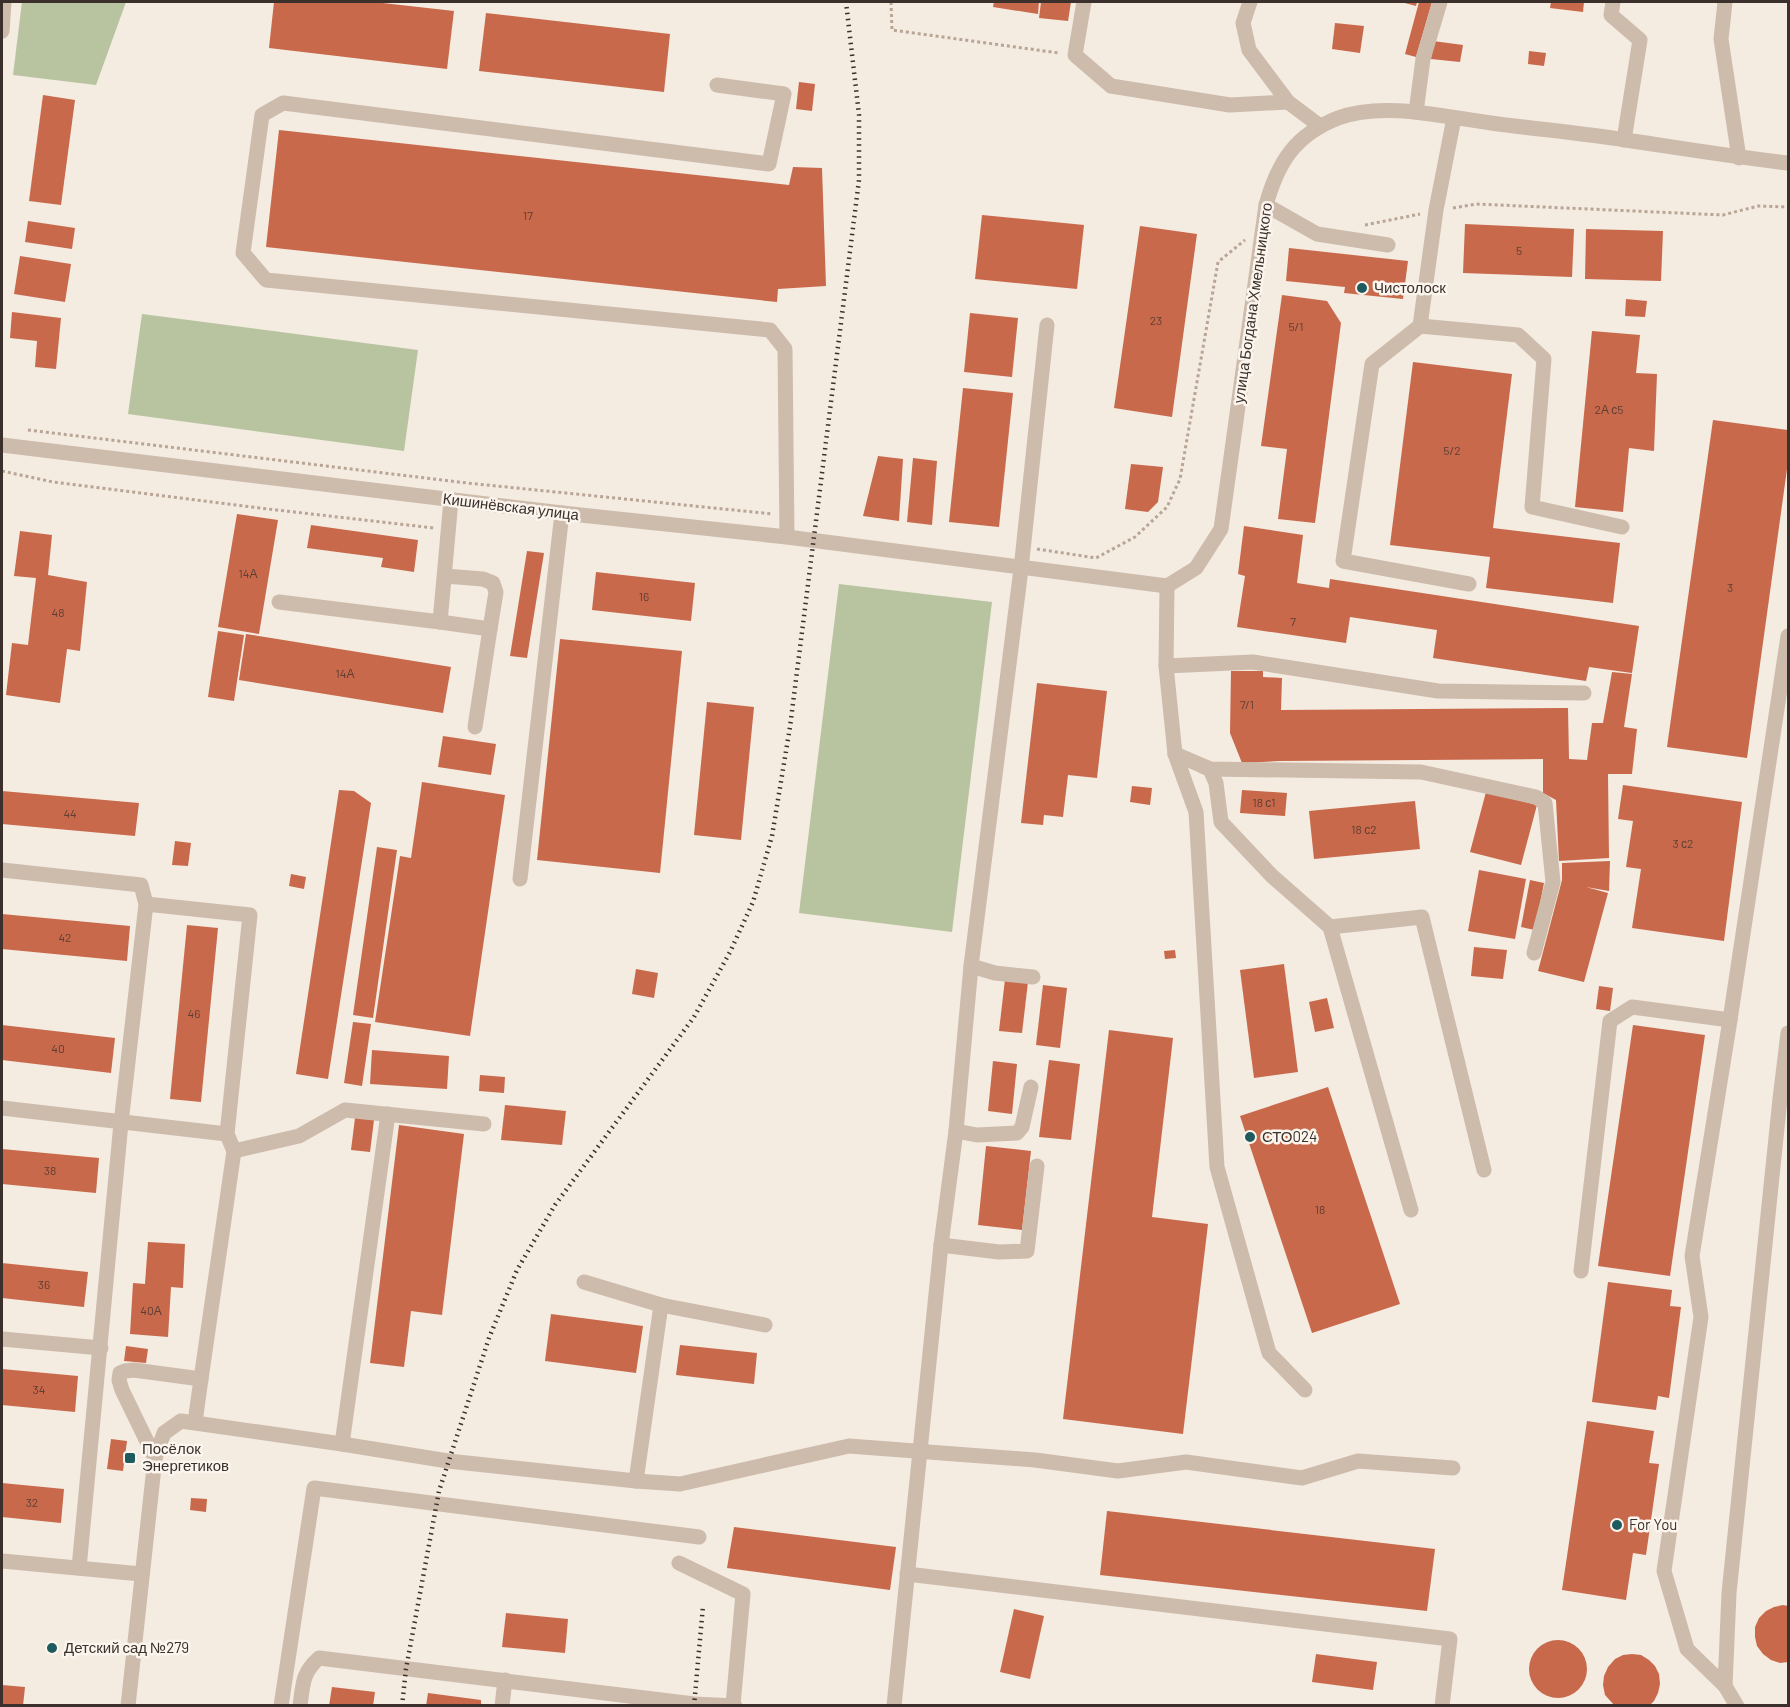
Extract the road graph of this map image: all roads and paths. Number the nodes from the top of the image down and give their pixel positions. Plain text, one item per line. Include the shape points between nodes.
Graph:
1 (4, 2) edge
2 (891, 2) edge
3 (1084, 2) edge
4 (1250, 2) edge
5 (1440, 2) edge
6 (1613, 2) edge
7 (1725, 2) edge
8 (2, 31) edge
9 (1076, 56) junction
10 (717, 85) dead end
11 (1288, 102) junction
12 (1416, 112) junction
13 (1454, 118) junction
14 (1320, 126) junction
15 (1624, 140) junction
16 (1739, 158) junction
17 (1788, 163) edge
18 (1266, 205) junction
19 (1788, 207) edge
20 (1436, 210) junction
21 (1263, 226) junction
22 (1360, 226) dead end
23 (1388, 244) dead end
24 (1047, 325) dead end
25 (1420, 326) junction
26 (17, 429) dead end
27 (2, 445) edge
28 (2, 471) edge
29 (451, 500) junction
30 (562, 513) junction
31 (788, 516) junction
32 (1622, 526) dead end
33 (448, 530) junction
34 (787, 537) junction
35 (1023, 547) junction
36 (1021, 569) junction
37 (445, 576) junction
38 (1469, 584) dead end
39 (1167, 586) junction
40 (279, 602) dead end
41 (440, 622) junction
42 (490, 629) junction
43 (1788, 636) edge
44 (1166, 666) junction
45 (1584, 693) dead end
46 (475, 727) dead end
47 (1175, 754) junction
48 (1210, 769) junction
49 (2, 870) edge
50 (520, 879) dead end
51 (146, 904) junction
52 (1330, 927) junction
53 (1534, 952) dead end
54 (971, 966) junction
55 (1033, 977) dead end
56 (1730, 1020) junction
57 (1788, 1033) edge
58 (1031, 1087) dead end
59 (2, 1108) edge
60 (388, 1114) junction
61 (122, 1123) junction
62 (483, 1125) dead end
63 (956, 1131) junction
64 (227, 1134) junction
65 (234, 1151) junction
66 (1037, 1166) dead end
67 (1484, 1170) dead end
68 (1411, 1210) dead end
69 (941, 1245) junction
70 (1581, 1270) dead end
71 (584, 1282) dead end
72 (661, 1305) junction
73 (765, 1325) dead end
74 (2, 1339) edge
75 (101, 1348) junction
76 (201, 1379) junction
77 (1305, 1390) dead end
78 (195, 1422) junction
79 (342, 1444) junction
80 (920, 1451) junction
81 (156, 1458) junction
82 (1453, 1468) dead end
83 (636, 1481) junction
84 (699, 1537) dead end
85 (2, 1561) edge
86 (679, 1563) dead end
87 (79, 1568) junction
88 (141, 1574) junction
89 (907, 1574) junction
90 (505, 1680) junction
91 (1725, 1686) junction
92 (593, 1698) edge
93 (734, 1705) edge
94 (128, 1706) edge
95 (281, 1706) edge
96 (300, 1706) edge
97 (502, 1706) edge
98 (894, 1706) edge
99 (1442, 1706) edge
100 (1737, 1706) edge

1 - 8 street
2 - 9 path via 892,30
3 - 9 street
4 - 11 street via 1243,23 1249,50
5 - 12 street via 1423,59
6 - 15 street via 1611,15 1640,40
7 - 16 street via 1721,39
9 - 11 street via 1111,86 1230,105
10 - 31 street via 784,94 769,164 283,103 262,115 243,252 266,280 770,330 785,348
11 - 14 street
12 - 13 street, улица Богдана Хмельницкого
12 - 14 street, улица Богдана Хмельницкого via 1350,115
13 - 15 street, улица Богдана Хмельницкого
13 - 20 street
14 - 18 street, улица Богдана Хмельницкого via 1289,150
15 - 16 street, улица Богдана Хмельницкого
16 - 17 street, улица Богдана Хмельницкого
18 - 21 street, улица Богдана Хмельницкого
18 - 23 street via 1317,234
19 - 20 path via 1758,206 1723,215 1476,204
20 - 22 path
20 - 25 street
21 - 35 path via 1218,262 1180,479 1167,507 1135,537 1096,558
21 - 39 street, улица Богдана Хмельницкого via 1221,529 1196,568
24 - 35 street
25 - 32 street via 1518,335 1544,359 1532,507
25 - 38 street via 1372,364 1343,561
26 - 31 path via 467,483
27 - 29 street, Кишинёвская улица
28 - 33 path via 64,483
29 - 30 street, Кишинёвская улица
29 - 33 street
30 - 34 street, Кишинёвская улица
30 - 50 street
31 - 34 street
33 - 37 street
34 - 36 street, Кишинёвская улица
35 - 36 street
36 - 39 street
36 - 54 street
37 - 41 street
37 - 42 street via 493,583 496,592
39 - 44 street
40 - 41 street
41 - 42 street
42 - 46 street
43 - 56 street
44 - 45 street via 1253,662 1438,691
44 - 47 street
47 - 48 street
47 - 77 street via 1196,812 1217,1167 1269,1353
48 - 52 street via 1216,783 1221,822 1272,876
48 - 53 street via 1421,772 1536,797 1545,803 1553,882
49 - 51 street via 141,885
51 - 61 street
51 - 64 street via 250,915
52 - 67 street via 1422,917
52 - 68 street
54 - 55 street
54 - 63 street
56 - 70 street via 1632,1007 1610,1021
56 - 91 street via 1692,1256 1701,1317 1664,1571 1688,1649
57 - 91 street via 1729,1593
58 - 63 street via 1022,1127 1017,1133 977,1135
59 - 61 street
60 - 62 street
60 - 65 street via 345,1110 298,1136
60 - 79 street
61 - 64 street
61 - 75 street
63 - 69 street
64 - 65 street
65 - 76 street
66 - 69 street via 1027,1251
69 - 80 street
71 - 72 street
72 - 73 street
72 - 83 street
74 - 75 street
75 - 87 street
76 - 78 street
76 - 81 street via 134,1370 120,1373 122,1390
78 - 79 street
78 - 81 street via 181,1421 164,1433
79 - 83 street via 448,1461
80 - 82 street via 1118,1471 1186,1462 1302,1478 1358,1461
80 - 83 street via 849,1446 680,1484
80 - 89 street
81 - 88 street
84 - 95 street via 314,1488
85 - 87 street
86 - 93 street via 744,1594
87 - 88 street
88 - 94 street
89 - 98 street
89 - 99 street via 1450,1639
90 - 92 street
90 - 96 street via 319,1658 303,1678
90 - 97 street
91 - 100 street
92 - 93 street

